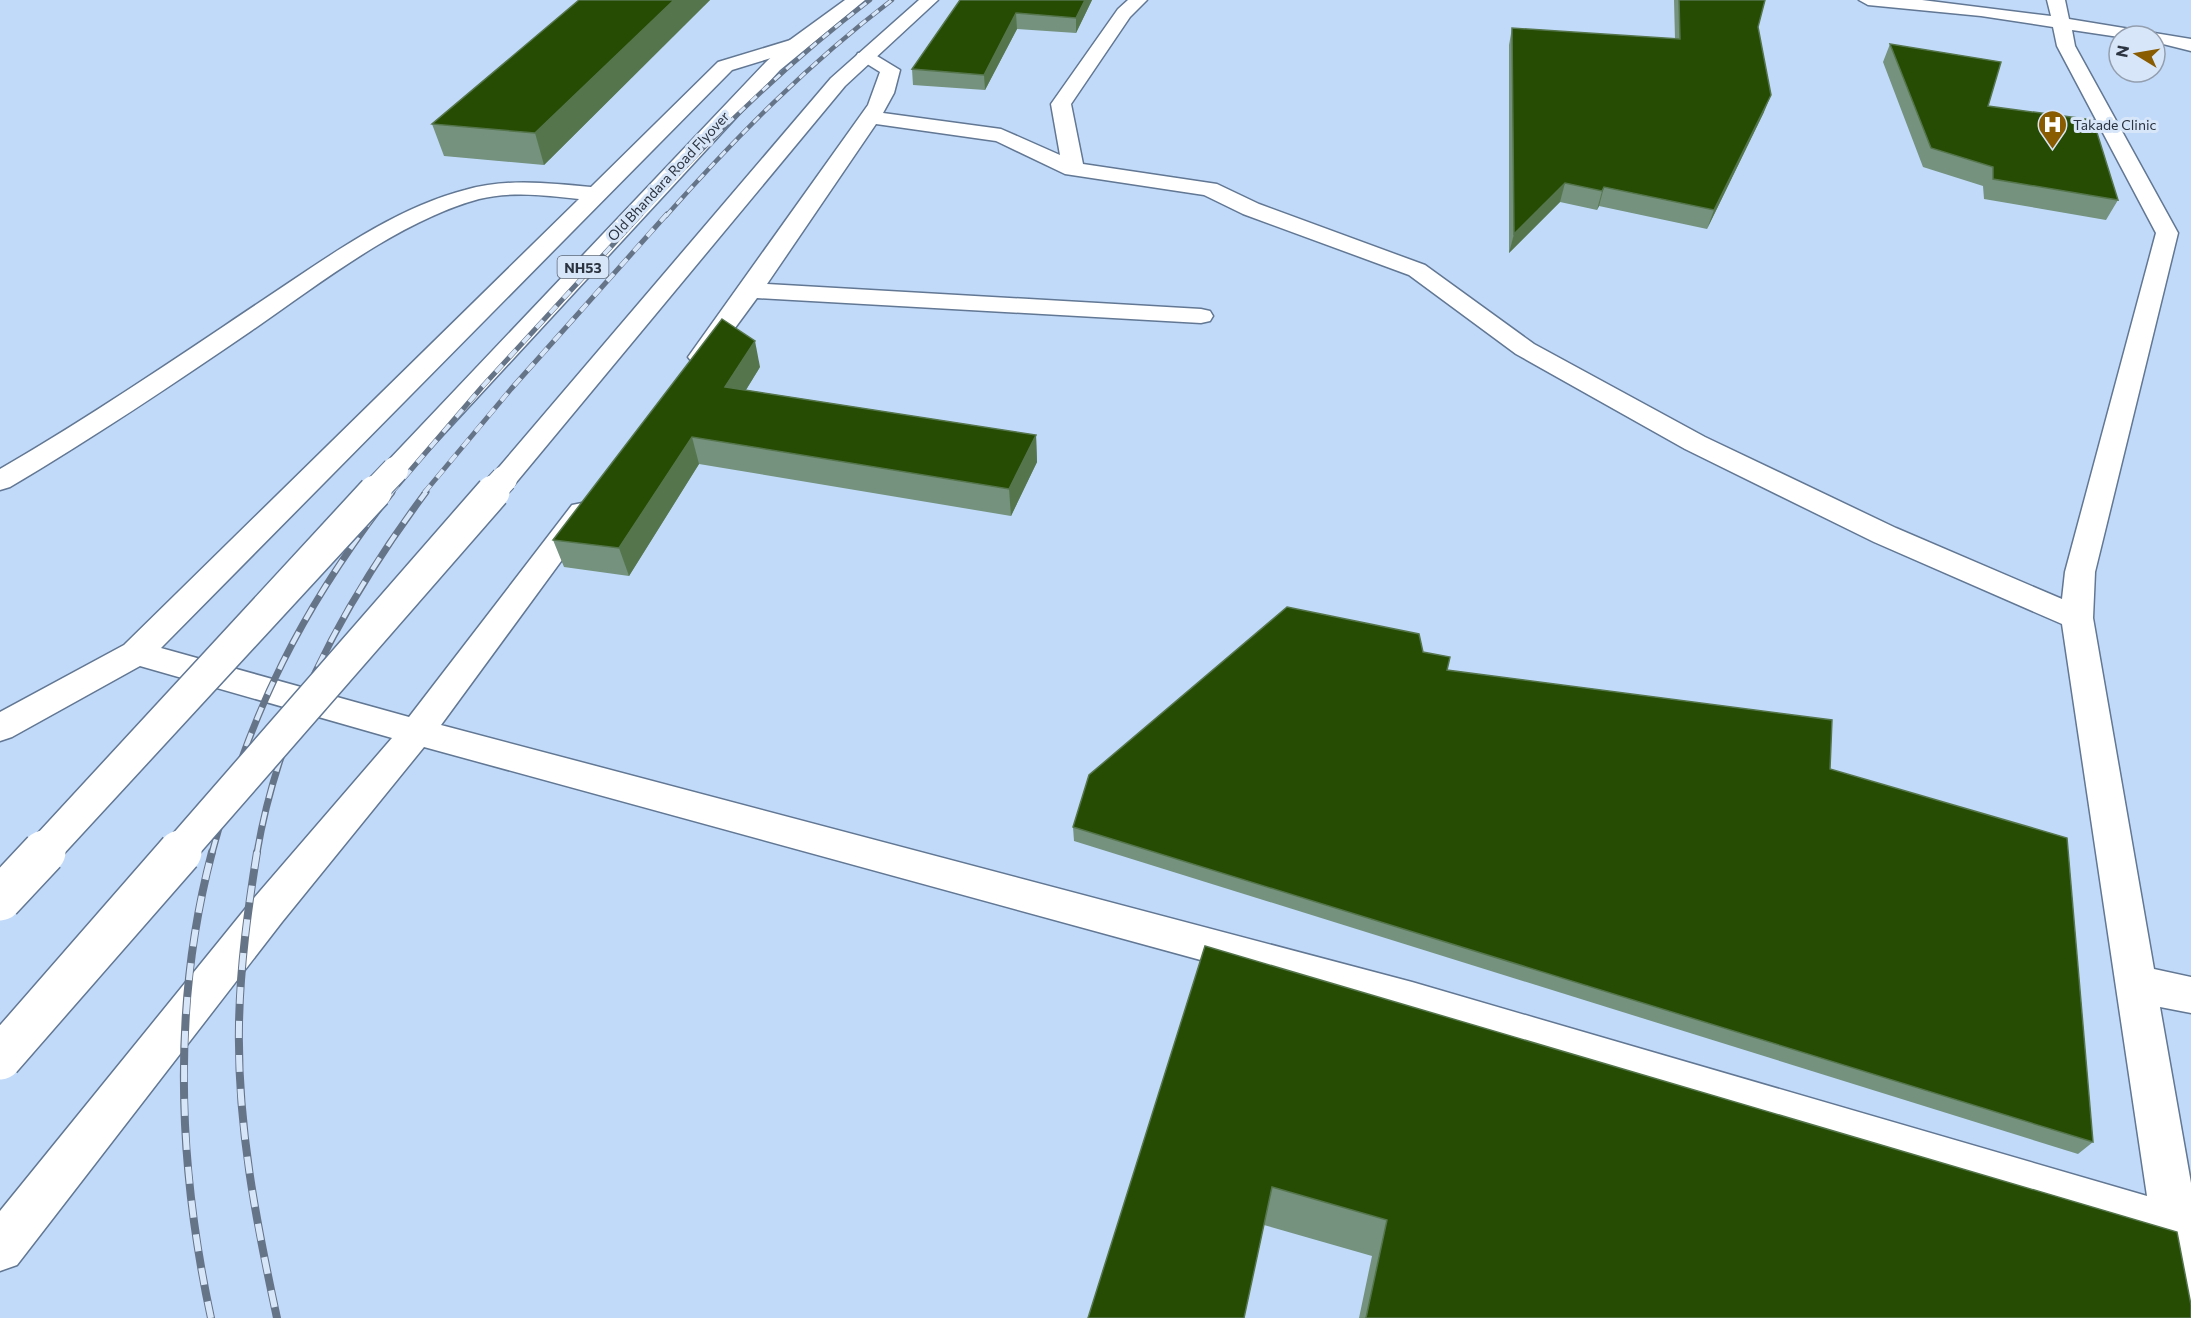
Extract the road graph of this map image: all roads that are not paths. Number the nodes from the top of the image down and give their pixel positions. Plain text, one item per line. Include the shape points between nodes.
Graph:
1 (856, 0) edge
2 (929, 0) edge
3 (1138, 0) edge
4 (1868, 0) edge
5 (2060, 11) edge
6 (2107, 24) edge
7 (2167, 40) edge
8 (797, 44) junction
9 (2191, 45) edge
10 (866, 57) junction
11 (868, 117) junction
12 (1073, 169) junction
13 (597, 194) junction
14 (752, 290) junction
15 (1201, 316) dead end
16 (682, 382) edge
17 (0, 482) edge
18 (604, 484) edge
19 (2077, 618) junction
20 (136, 653) junction
21 (0, 728) edge
22 (417, 732) junction
23 (0, 899) edge
24 (2135, 983) junction
25 (2191, 995) edge
26 (0, 1058) edge
27 (2173, 1227) junction
28 (0, 1248) edge
29 (2190, 1318) edge

1 - 8 main road, NH53
2 - 10 main road
3 - 12 main road via 1124,13 1061,104
4 - 5 main road
5 - 6 main road
5 - 19 main road via 2066,46 2167,233 2080,572
7 - 9 main road
8 - 13 main road via 725,66
8 - 23 main road, Old Bhandara Road Flyover / NH53, bridge via 395,470
10 - 11 main road via 890,70 890,81
10 - 26 main road, bridge via 838,82 504,478
11 - 12 main road via 1000,135
11 - 14 main road
12 - 19 main road via 1209,189 1417,270 1525,350 1695,443 1885,535
13 - 17 main road via 528,188 501,190 470,195 420,216 325,270 188,363
13 - 20 main road
14 - 15 main road
14 - 16 main road
18 - 22 main road
19 - 24 main road
20 - 21 main road
20 - 22 main road
22 - 27 main road via 1412,1000
22 - 28 main road via 268,910
24 - 25 main road
24 - 27 main road
27 - 29 main road

